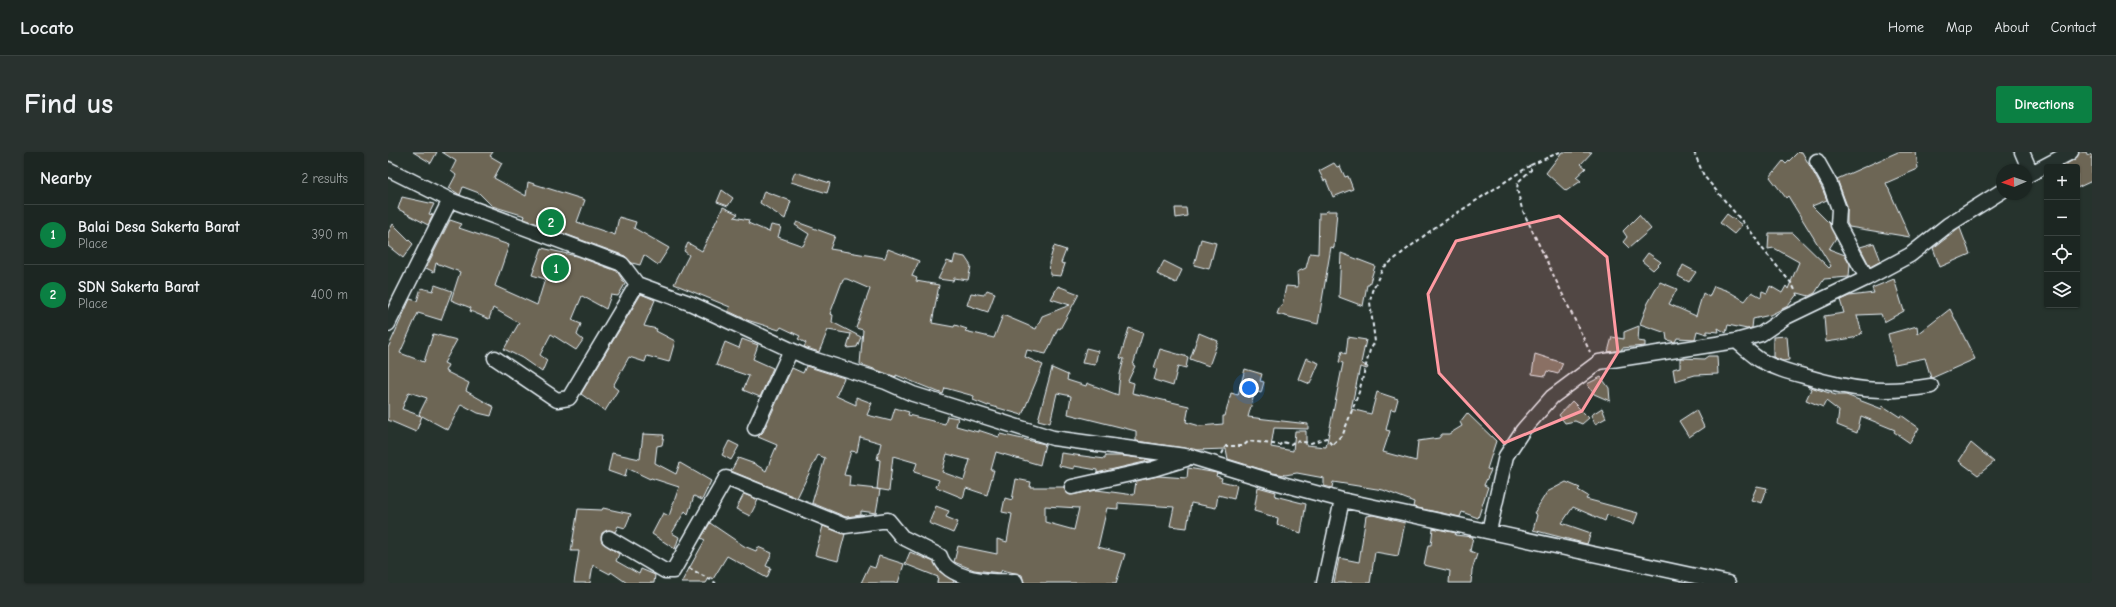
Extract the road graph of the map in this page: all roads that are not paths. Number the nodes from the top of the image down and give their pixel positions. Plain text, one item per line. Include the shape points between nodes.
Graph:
1 (2022, 152) edge
2 (2071, 152) edge
3 (1817, 161) dead end
4 (2025, 164) edge
5 (388, 169) edge
6 (2032, 172) edge
7 (1996, 195) edge
8 (450, 200) junction
9 (1867, 278) junction
10 (636, 284) junction
11 (393, 300) edge
12 (388, 324) edge
13 (1736, 341) junction
14 (791, 350) junction
15 (495, 358) dead end
16 (1931, 386) dead end
17 (755, 428) dead end
18 (1192, 457) junction
19 (1072, 487) dead end
20 (1342, 500) junction
21 (1489, 531) junction
22 (609, 538) dead end
23 (1016, 583) edge
24 (1324, 583) edge
25 (1728, 583) edge

1 - 4 street
2 - 6 street
3 - 9 street via 1830,184 1839,209 1838,225
5 - 8 street
7 - 9 street via 1948,225 1910,254
8 - 10 street via 622,264
8 - 11 street
9 - 13 street via 1786,317 1761,334
10 - 14 street via 692,304
10 - 15 street via 569,398 557,400
11 - 12 street
13 - 16 street via 1759,360 1772,366 1830,384 1883,391
13 - 21 street via 1599,362 1552,397 1523,430 1506,456
14 - 17 street
14 - 18 street via 886,382 913,394 1052,438
18 - 19 street via 1153,469
18 - 20 street via 1271,482
20 - 21 street
20 - 24 street
21 - 25 street
22 - 23 street via 665,571 672,571 726,478 845,526 888,520 902,537 940,556 942,562 955,572 969,578

